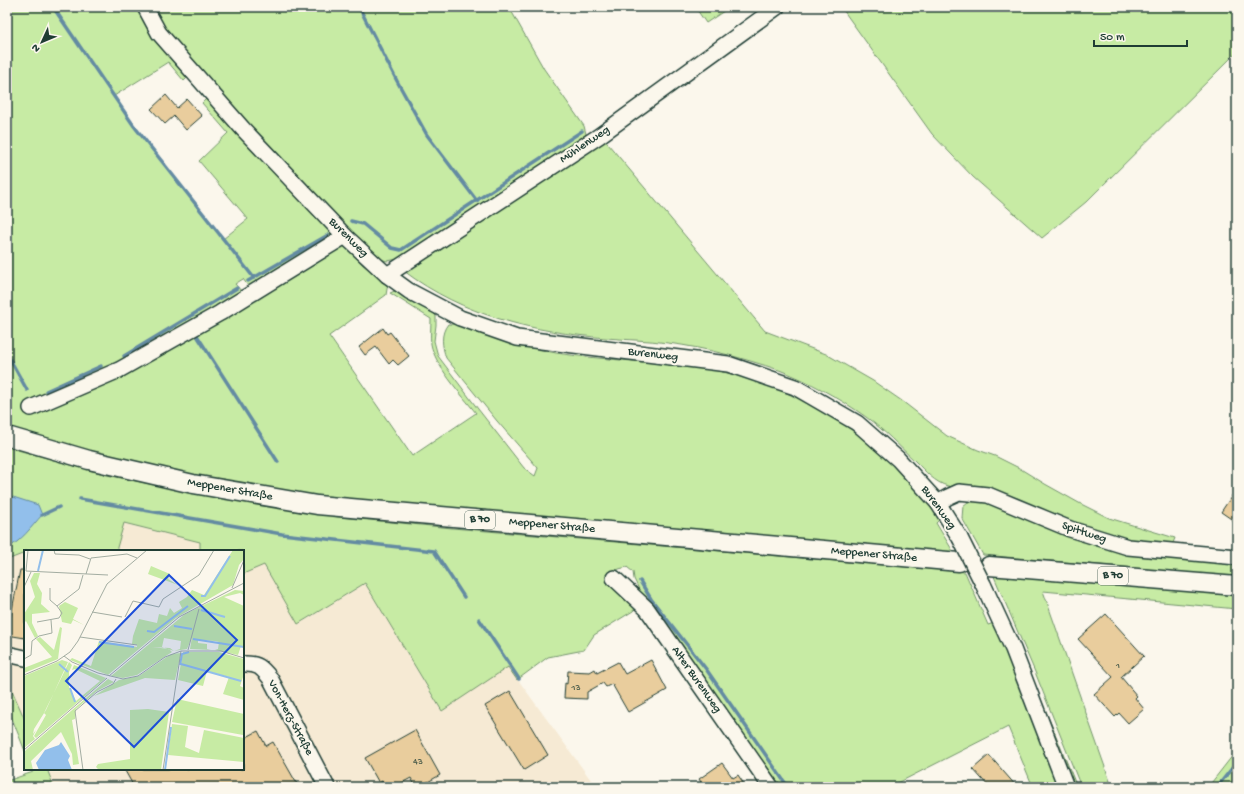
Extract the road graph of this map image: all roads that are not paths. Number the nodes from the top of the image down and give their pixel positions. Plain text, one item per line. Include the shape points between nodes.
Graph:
1 (145, 7) edge
2 (777, 7) edge
3 (346, 236) junction
4 (387, 275) junction
5 (31, 408) dead end
6 (7, 436) edge
7 (938, 503) junction
8 (1237, 557) edge
9 (959, 562) dead end
10 (989, 566) dead end
11 (614, 578) dead end
12 (1237, 586) edge
13 (7, 654) edge
14 (24, 658) edge
15 (244, 664) edge
16 (327, 787) edge
17 (772, 787) edge
18 (1066, 787) edge

1 - 3 street, Burenweg via 164,39 243,129
2 - 4 street, Mühlenweg via 599,136
3 - 4 street, Burenweg
3 - 5 street via 119,370
4 - 7 street, Burenweg via 409,291 460,318 517,338 728,364 795,387 857,423 898,459
6 - 9 main road, Meppener Straße / B 70 via 90,460 193,484 317,505
7 - 8 street, Spittweg via 959,492 988,495 1070,529 1128,547
7 - 18 street, Burenweg, bridge via 960,538 1013,649
10 - 12 main road, B 70
11 - 17 street, Alter Burenweg via 647,609
13 - 14 street
15 - 16 street, Von-Herz-Straße via 251,663 261,667 270,678

